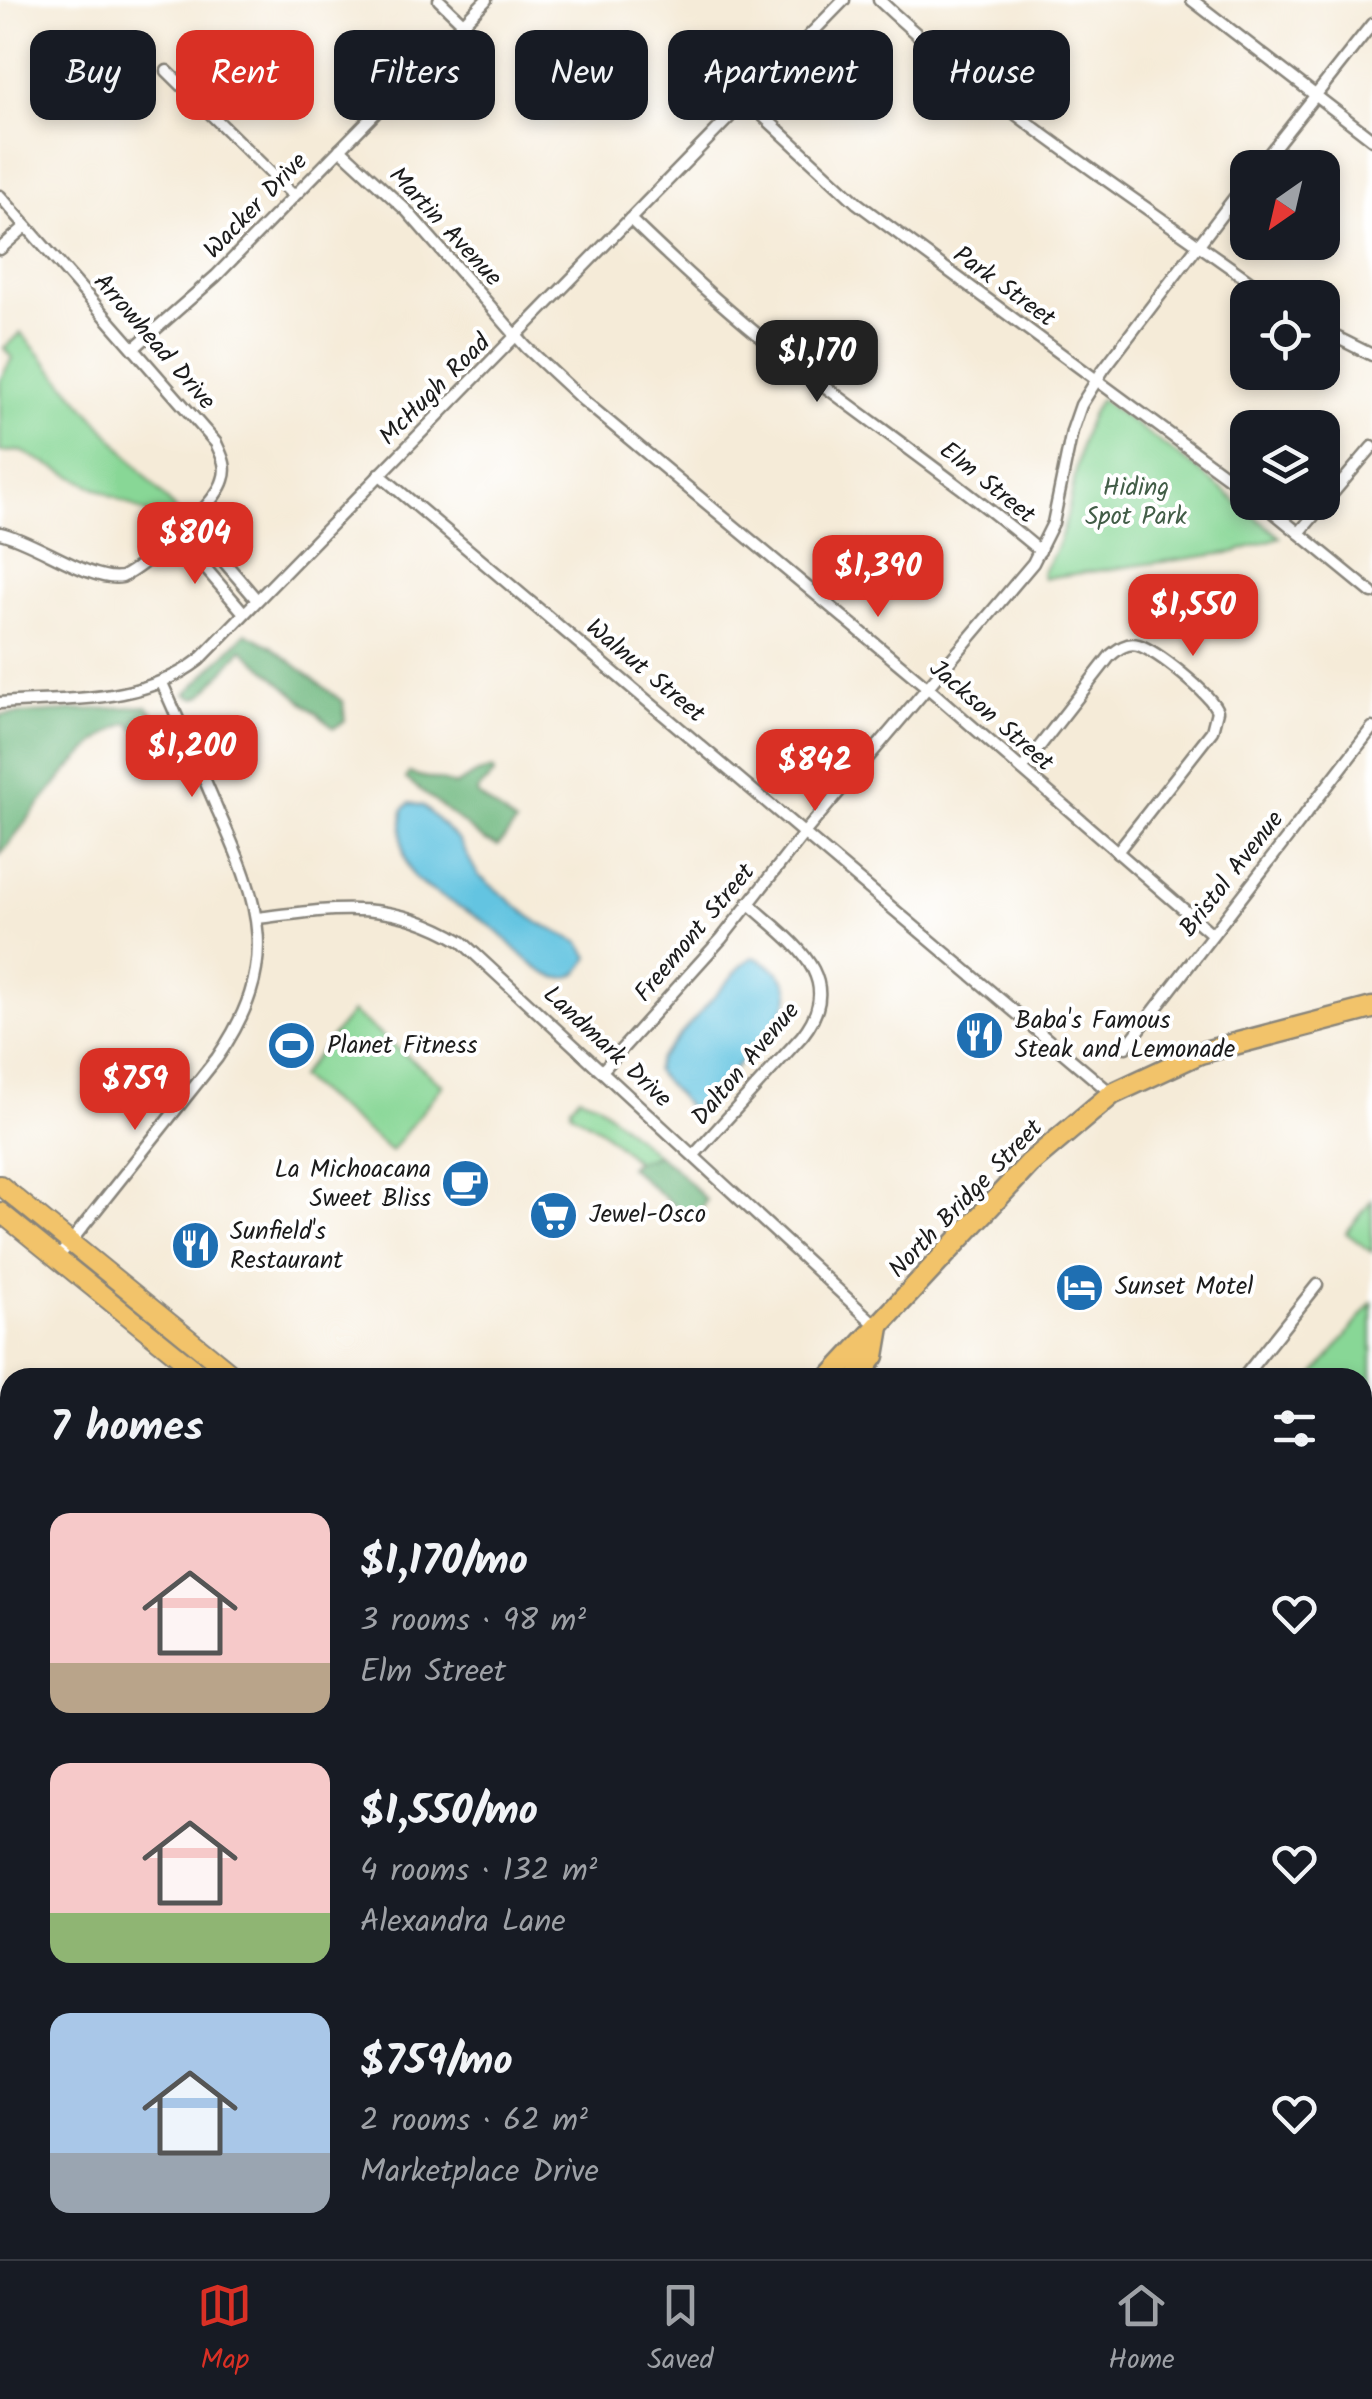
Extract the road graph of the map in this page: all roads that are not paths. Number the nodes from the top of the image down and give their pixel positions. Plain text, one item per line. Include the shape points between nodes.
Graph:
1 (439, 0) edge
2 (486, 0) edge
3 (844, 0) edge
4 (879, 0) edge
5 (1192, 0) edge
6 (463, 23) junction
7 (1372, 24) edge
8 (815, 30) edge
9 (166, 71) dead end
10 (1314, 95) junction
11 (728, 120) edge
12 (767, 120) edge
13 (1372, 140) edge
14 (340, 148) junction
15 (1272, 150) edge
16 (0, 196) edge
17 (293, 196) junction
18 (1230, 204) edge
19 (630, 219) junction
20 (26, 226) junction
21 (1199, 244) junction
22 (0, 249) edge
23 (1249, 280) edge
24 (516, 336) junction
25 (1340, 339) edge
26 (134, 348) junction
27 (1372, 355) edge
28 (1096, 380) junction
29 (1372, 446) edge
30 (379, 474) junction
31 (1230, 479) edge
32 (1282, 520) edge
33 (190, 522) junction
34 (0, 534) edge
35 (176, 534) junction
36 (1299, 534) junction
37 (1040, 551) junction
38 (1372, 593) edge
39 (257, 600) junction
40 (244, 613) junction
41 (162, 683) junction
42 (928, 688) junction
43 (0, 703) edge
44 (1372, 728) edge
45 (1022, 769) junction
46 (805, 832) junction
47 (1117, 852) junction
48 (748, 903) junction
49 (258, 918) junction
50 (1211, 933) junction
51 (1372, 1008) edge
52 (1126, 1047) dead end
53 (602, 1071) junction
54 (1112, 1094) junction
55 (694, 1155) junction
56 (0, 1185) edge
57 (0, 1212) edge
58 (70, 1243) junction
59 (57, 1259) junction
60 (1317, 1285) dead end
61 (879, 1327) junction
62 (193, 1368) edge
63 (224, 1368) edge
64 (838, 1368) edge
65 (865, 1368) edge
66 (1251, 1368) edge

1 - 6 street
2 - 6 street, Wacker Drive
3 - 8 street, McHugh Road
4 - 21 street via 975,84
5 - 10 street
6 - 14 street, Wacker Drive
7 - 10 street
9 - 17 street
10 - 13 street
10 - 15 street
11 - 19 street, McHugh Road
12 - 28 street, Park Street via 857,204
14 - 17 street, Wacker Drive
14 - 24 street, Martin Avenue via 407,211
16 - 20 street, Arrowhead Drive
17 - 26 street, Wacker Drive
18 - 21 street, Freemont Street
19 - 24 street, McHugh Road
19 - 37 street, Elm Street via 775,348
20 - 22 street
20 - 26 street, Arrowhead Drive
21 - 23 street
21 - 28 street, Freemont Street
24 - 30 street, McHugh Road
24 - 42 street, Jackson Street via 584,401
25 - 27 street
26 - 33 street, Arrowhead Drive via 225,461 217,494
28 - 31 street, Park Street
28 - 37 street, Freemont Street via 1072,432 1059,500
29 - 36 street
30 - 39 street, McHugh Road
30 - 46 street, Walnut Street
32 - 36 street
33 - 35 street
33 - 39 street
34 - 35 street via 106,578 128,574
35 - 40 street
36 - 38 street
37 - 42 street, Freemont Street
39 - 40 street, McHugh Road
40 - 41 street, McHugh Road via 198,660
41 - 43 street, McHugh Road via 128,694
41 - 49 street via 245,872
42 - 45 street, Jackson Street
42 - 46 street, Freemont Street
44 - 50 street, Bristol Avenue
45 - 47 street, Jackson Street
45 - 47 street via 1110,656 1125,646 1141,646 1204,692 1217,711 1212,730
46 - 48 street, Freemont Street
46 - 54 street, Walnut Street
47 - 50 street, Jackson Street
48 - 53 street, Freemont Street
48 - 55 street, Dalton Avenue via 805,955 822,996 815,1020
49 - 53 street, Landmark Drive via 368,908 427,923 462,942
49 - 58 street via 254,982 233,1036
50 - 52 street, Bristol Avenue
51 - 54 highway, North Bridge Street via 1200,1053
53 - 55 street, Landmark Drive
54 - 61 highway, North Bridge Street via 1029,1164
55 - 61 street, Landmark Drive
56 - 58 main road
57 - 59 main road
58 - 59 street
58 - 63 main road
59 - 62 main road
60 - 66 street
61 - 64 highway, North Bridge Street
61 - 65 highway, North Bridge Street

